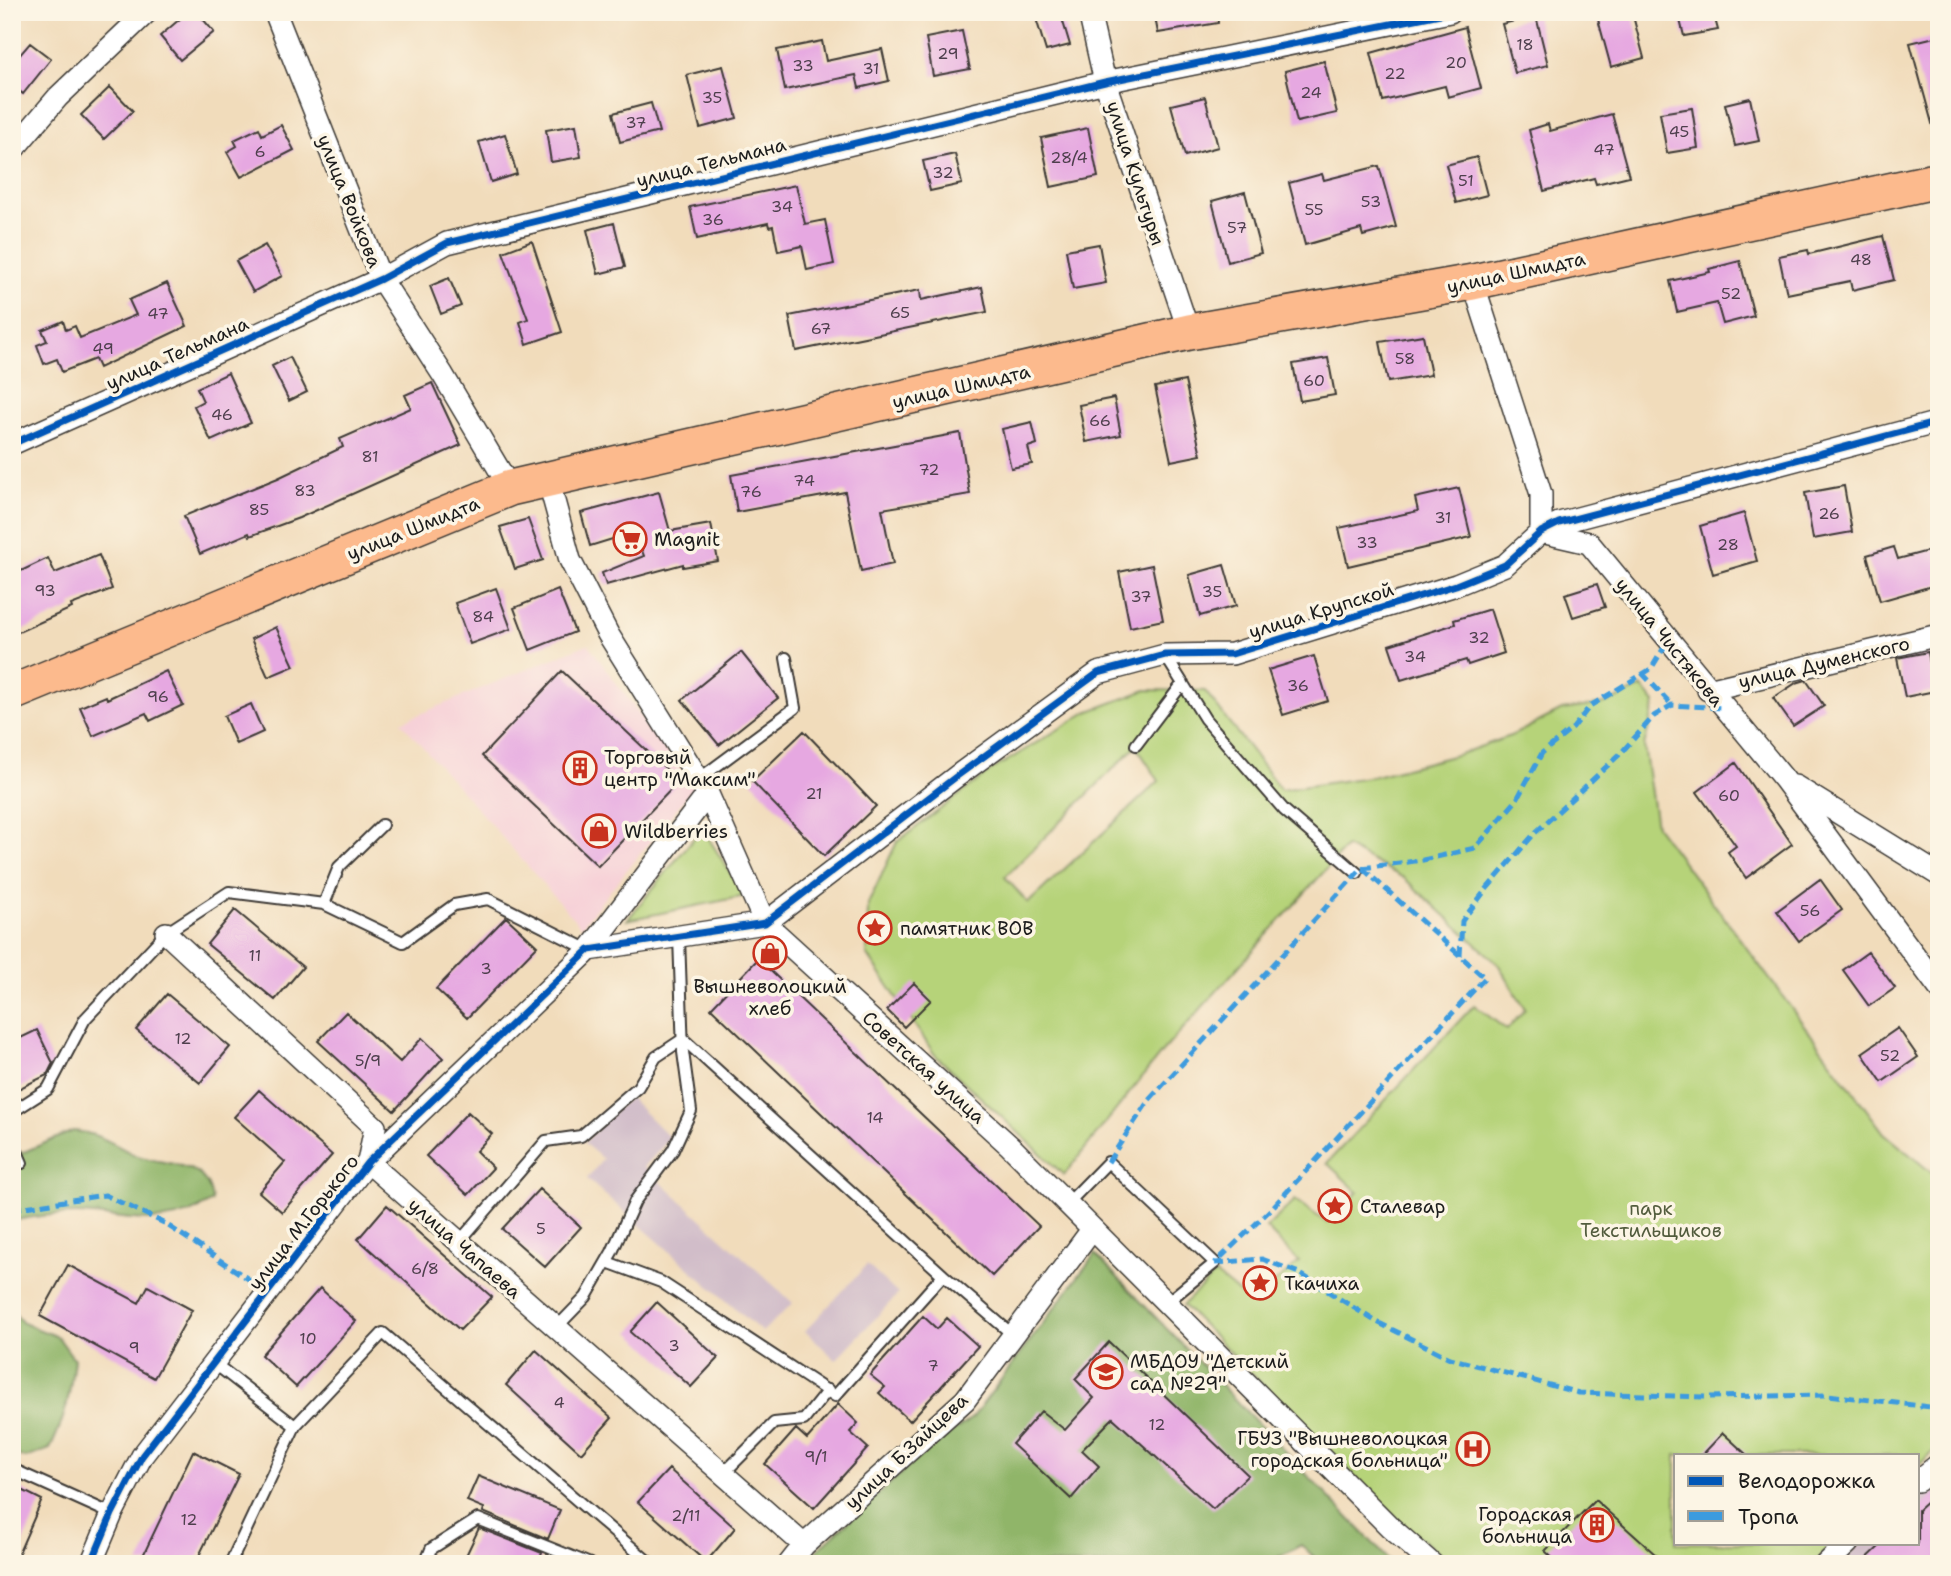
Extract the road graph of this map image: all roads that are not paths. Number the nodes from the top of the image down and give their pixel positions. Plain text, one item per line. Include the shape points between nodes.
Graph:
1 (147, 12) edge
2 (275, 12) edge
3 (1090, 12) edge
4 (1450, 12) edge
5 (1105, 82) junction
6 (12, 151) edge
7 (1939, 180) edge
8 (381, 279) junction
9 (1473, 282) junction
10 (1189, 332) junction
11 (1939, 422) edge
12 (12, 444) edge
13 (548, 480) junction
14 (510, 488) junction
15 (1541, 532) junction
16 (1939, 635) edge
17 (1165, 655) junction
18 (786, 658) dead end
19 (1182, 683) junction
20 (1708, 690) junction
21 (12, 693) edge
22 (1136, 745) dead end
23 (1784, 779) junction
24 (704, 786) junction
25 (382, 825) dead end
26 (1357, 873) dead end
27 (1939, 875) edge
28 (324, 904) junction
29 (765, 923) junction
30 (166, 933) junction
31 (679, 937) junction
32 (589, 950) junction
33 (1939, 988) edge
34 (683, 1039) junction
35 (12, 1112) edge
36 (12, 1140) edge
37 (22, 1163) dead end
38 (368, 1163) junction
39 (1066, 1205) junction
40 (1091, 1231) junction
41 (458, 1242) junction
42 (607, 1262) junction
43 (943, 1275) junction
44 (1166, 1303) junction
45 (556, 1328) junction
46 (1013, 1335) junction
47 (214, 1363) junction
48 (828, 1390) junction
49 (295, 1426) junction
50 (1939, 1464) edge
51 (12, 1469) edge
52 (723, 1474) junction
53 (1920, 1479) edge
54 (112, 1514) junction
55 (1847, 1544) edge
56 (804, 1545) junction
57 (91, 1564) edge
58 (230, 1564) edge
59 (425, 1564) edge
60 (590, 1564) edge
61 (651, 1564) edge
62 (789, 1564) edge
63 (1432, 1564) edge
64 (1826, 1564) edge

1 - 6 street via 58,97
2 - 8 street, улица Войкова
3 - 5 street, улица Культуры
4 - 5 street, улица Тельмана
5 - 8 street, улица Тельмана via 447,243
5 - 10 street, улица Культуры
7 - 9 main road, улица Шмидта
8 - 12 street, улица Тельмана
8 - 14 street, улица Войкова
9 - 10 main road, улица Шмидта
9 - 15 street via 1541,494
10 - 13 main road, улица Шмидта
11 - 15 street, улица Крупской via 1559,523
13 - 14 main road, улица Шмидта
13 - 24 street, Советская улица via 570,560 608,634
14 - 21 main road, улица Шмидта
15 - 17 street, улица Крупской via 1506,565 1456,585 1232,654
15 - 20 street, улица Чистякова via 1589,543
16 - 20 street, улица Думенского
17 - 19 lane
17 - 29 street, улица Крупской via 1098,673
18 - 24 lane via 795,708
19 - 22 lane
19 - 26 lane via 1205,719 1284,810
20 - 23 street, улица Чистякова
23 - 27 street
23 - 33 street, улица Чистякова
24 - 29 street, Советская улица
24 - 32 street, улица М.Горького
25 - 28 lane via 339,867
28 - 30 lane via 229,892
28 - 32 lane via 403,942 454,905 488,899
29 - 31 street
29 - 39 street, Советская улица via 1010,1146
30 - 35 lane via 85,1019 48,1089
30 - 38 street via 375,1127
31 - 32 street
31 - 34 lane
32 - 38 street, улица М.Горького
34 - 41 lane via 656,1057 638,1087 581,1136 547,1141
34 - 42 lane via 691,1111 673,1150 635,1201
34 - 43 lane
36 - 37 lane
38 - 41 street, улица Чапаева
38 - 47 street, улица М.Горького
39 - 40 street, Советская улица
39 - 44 lane via 1108,1163 1214,1263
40 - 44 street, Советская улица
40 - 46 street, улица Б.Зайцева
41 - 45 street, улица Чапаева
42 - 45 lane via 586,1297
42 - 48 lane via 661,1282
43 - 46 lane
43 - 48 lane via 835,1396
44 - 63 street, Советская улица
45 - 52 street, улица Чапаева
46 - 56 street, улица Б.Зайцева via 965,1400
47 - 49 lane
47 - 54 street, улица М.Горького via 142,1456
48 - 52 lane via 804,1420 775,1423
49 - 58 lane
49 - 61 lane via 383,1332
50 - 53 street
51 - 54 lane
52 - 56 street, улица Чапаева
54 - 57 street, улица М.Горького
55 - 64 street
56 - 62 street, улица Б.Зайцева
59 - 60 lane via 432,1549 478,1519

